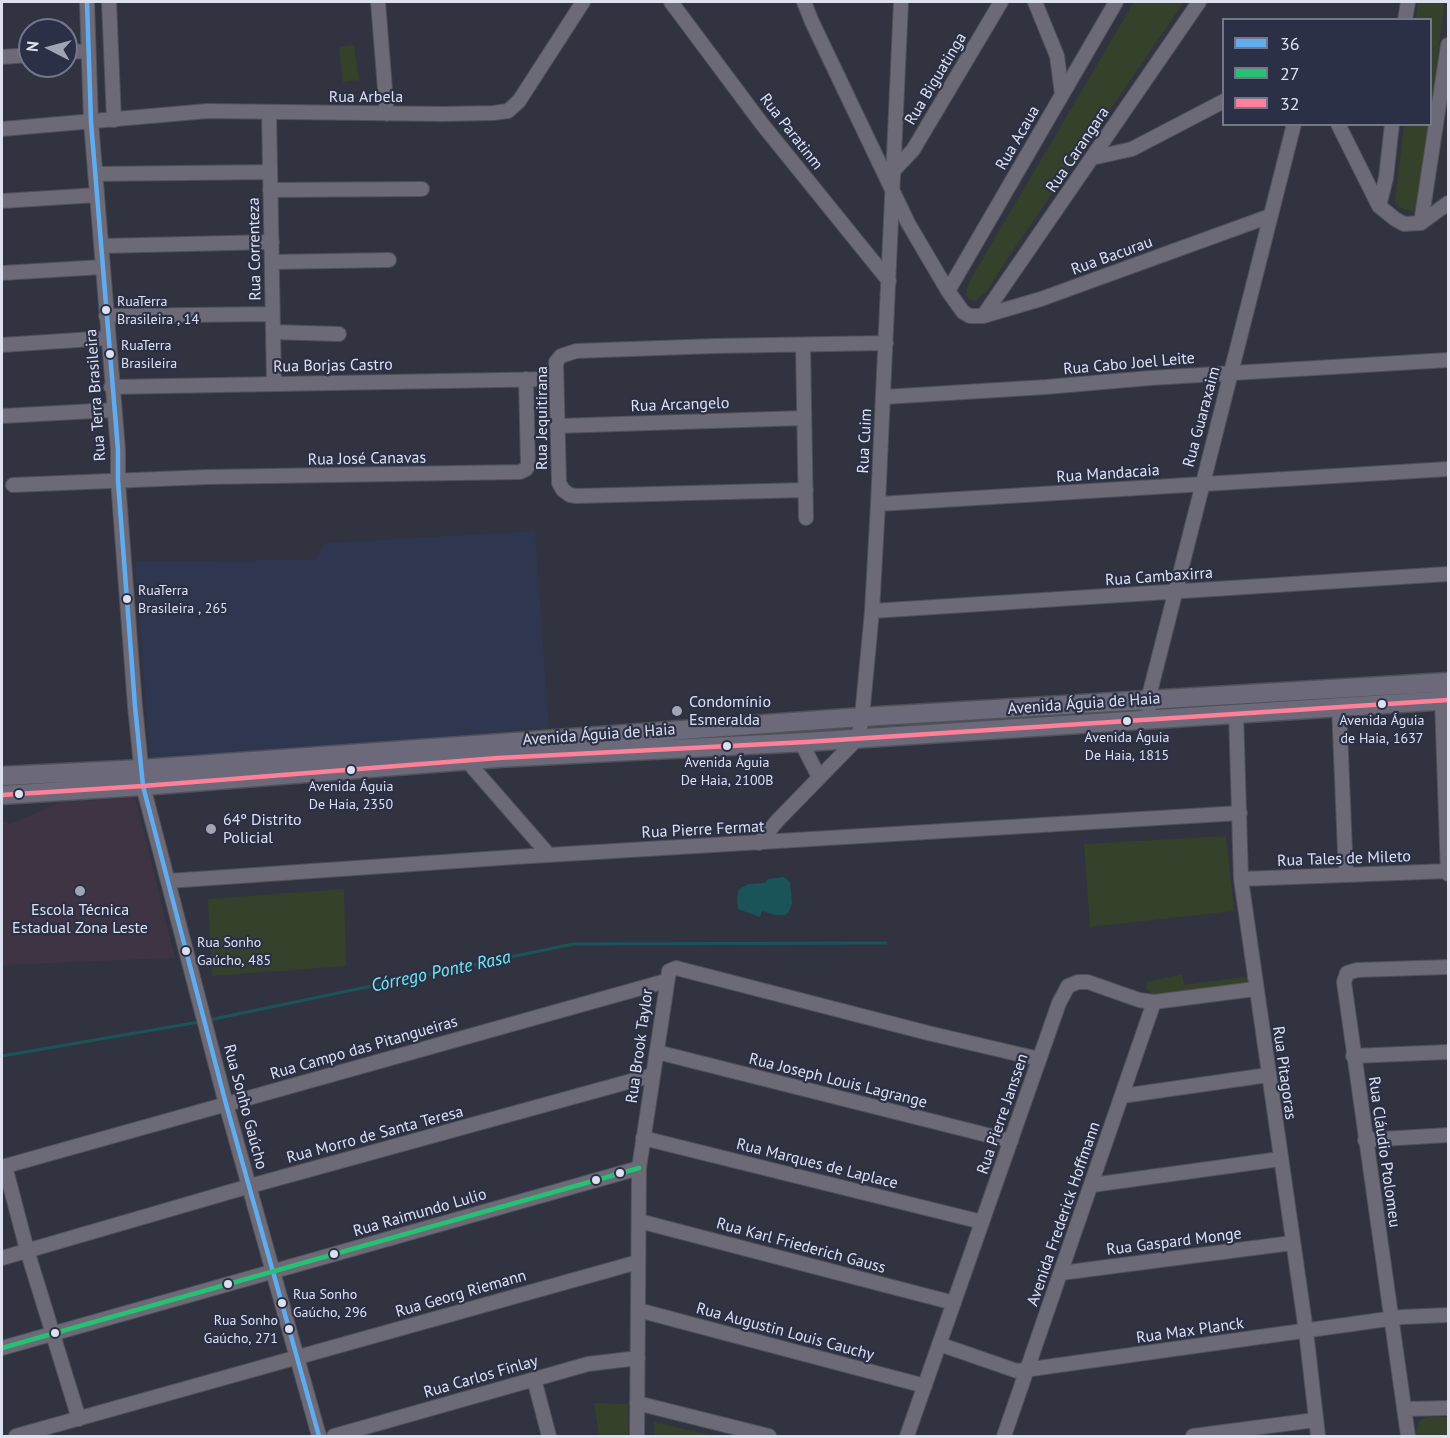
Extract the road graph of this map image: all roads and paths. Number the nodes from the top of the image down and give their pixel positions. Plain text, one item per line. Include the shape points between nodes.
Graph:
1 (87, 2) edge
2 (109, 2) edge
3 (378, 2) edge
4 (583, 2) edge
5 (671, 2) edge
6 (804, 2) edge
7 (901, 2) edge
8 (1001, 2) edge
9 (1035, 2) edge
10 (1116, 2) edge
11 (1199, 2) edge
12 (1407, 2) edge
13 (1405, 18) edge
14 (1449, 45) edge
15 (78, 51) edge
16 (88, 51) junction
17 (18, 56) edge
18 (2, 57) edge
19 (1062, 94) junction
20 (1222, 102) edge
21 (269, 113) junction
22 (387, 114) junction
23 (114, 120) junction
24 (91, 122) junction
25 (1293, 126) edge
26 (1339, 126) edge
27 (1392, 126) edge
28 (2, 129) edge
29 (1092, 158) junction
30 (895, 169) junction
31 (270, 172) junction
32 (95, 174) junction
33 (422, 189) dead end
34 (270, 190) junction
35 (893, 190) junction
36 (97, 195) junction
37 (2, 201) edge
38 (1449, 202) edge
39 (1379, 206) junction
40 (1270, 216) junction
41 (1421, 223) junction
42 (272, 242) junction
43 (101, 246) junction
44 (389, 260) dead end
45 (272, 262) junction
46 (103, 267) junction
47 (2, 273) edge
48 (889, 281) junction
49 (948, 291) junction
50 (272, 314) junction
51 (106, 316) junction
52 (983, 316) junction
53 (273, 332) junction
54 (339, 334) dead end
55 (108, 338) junction
56 (886, 344) junction
57 (2, 345) edge
58 (803, 345) junction
59 (1449, 360) edge
60 (1231, 373) junction
61 (526, 379) junction
62 (555, 379) junction
63 (274, 384) junction
64 (111, 387) junction
65 (884, 397) junction
66 (113, 410) junction
67 (2, 416) edge
68 (804, 418) junction
69 (557, 426) junction
70 (1449, 469) edge
71 (118, 481) junction
72 (13, 485) dead end
73 (1201, 485) junction
74 (806, 490) junction
75 (878, 504) junction
76 (806, 518) dead end
77 (1449, 574) edge
78 (1175, 592) junction
79 (872, 611) junction
80 (1449, 682) edge
81 (1445, 700) edge
82 (1340, 707) junction
83 (1149, 709) junction
84 (1236, 712) junction
85 (862, 717) junction
86 (858, 738) junction
87 (513, 741) junction
88 (801, 742) junction
89 (505, 758) junction
90 (467, 761) junction
91 (2, 776) edge
92 (819, 777) junction
93 (142, 778) junction
94 (2, 795) edge
95 (1240, 813) junction
96 (759, 843) junction
97 (549, 855) junction
98 (1448, 872) edge
99 (1346, 875) junction
100 (1241, 879) junction
101 (168, 880) junction
102 (1449, 967) edge
103 (666, 981) junction
104 (1256, 989) junction
105 (1154, 1002) junction
106 (657, 1052) junction
107 (1449, 1052) edge
108 (1353, 1056) junction
109 (1039, 1059) junction
110 (653, 1075) junction
111 (1268, 1075) junction
112 (1122, 1096) junction
113 (226, 1104) junction
114 (643, 1138) junction
115 (1448, 1139) edge
116 (1365, 1140) junction
117 (1011, 1141) junction
118 (1280, 1159) junction
119 (3, 1167) edge
120 (639, 1168) junction
121 (1092, 1185) junction
122 (250, 1186) junction
123 (639, 1221) junction
124 (982, 1222) junction
125 (1292, 1244) junction
126 (27, 1251) junction
127 (2, 1258) edge
128 (638, 1262) junction
129 (272, 1272) junction
130 (1061, 1273) junction
131 (954, 1303) junction
132 (638, 1310) junction
133 (1449, 1315) edge
134 (1391, 1318) junction
135 (1306, 1331) junction
136 (51, 1334) junction
137 (939, 1344) junction
138 (2, 1348) edge
139 (296, 1357) junction
140 (638, 1358) junction
141 (1027, 1370) junction
142 (534, 1379) junction
143 (925, 1386) junction
144 (637, 1403) junction
145 (1449, 1408) edge
146 (1404, 1409) junction
147 (78, 1419) junction
148 (1316, 1420) junction
149 (16, 1437) edge
150 (319, 1437) edge
151 (334, 1437) edge
152 (549, 1437) edge
153 (637, 1437) edge
154 (769, 1437) edge
155 (907, 1437) edge
156 (1004, 1437) edge
157 (1193, 1437) edge
158 (1318, 1437) edge
159 (1408, 1437) edge

1 - 16 street, Rua Terra Brasileira
2 - 23 street
3 - 22 street
4 - 22 street, Rua Arbela via 519,101 508,111
5 - 48 street, Rua Paratinm via 762,124
6 - 35 street
7 - 30 street, Rua Cuim
8 - 30 street, Rua Biguatinga via 913,150
9 - 19 street via 1057,56
10 - 19 street, Rua Acaua
11 - 29 street, Rua Carangara
12 - 13 street
14 - 41 street
15 - 16 street
16 - 24 street, Rua Terra Brasileira
17 - 18 street
19 - 49 street, Rua Acaua
20 - 29 street via 1132,149
21 - 22 street, Rua Arbela
21 - 23 street, Rua Arbela via 208,111
21 - 31 street, Rua Correnteza
23 - 24 street, Rua Arbela
24 - 28 street, Rua Arbela
24 - 32 street, Rua Terra Brasileira
25 - 40 street, Rua Guaraxaim
26 - 39 street
27 - 39 street
29 - 52 street, Rua Carangara
30 - 35 street, Rua Cuim
31 - 32 street
31 - 34 street, Rua Correnteza
32 - 36 street, Rua Terra Brasileira
33 - 34 street
34 - 42 street, Rua Correnteza
35 - 48 street, Rua Cuim
35 - 49 street
36 - 37 street
36 - 43 street, Rua Terra Brasileira
38 - 41 street
39 - 41 street via 1404,224
40 - 52 street, Rua Bacurau via 1041,299
40 - 60 street, Rua Guaraxaim
42 - 43 street
42 - 45 street, Rua Correnteza
43 - 46 street, Rua Terra Brasileira
44 - 45 street
45 - 50 street, Rua Correnteza
46 - 47 street
46 - 51 street, Rua Terra Brasileira
48 - 56 street, Rua Cuim
49 - 52 street, Rua Bacurau via 963,312
50 - 51 street
50 - 53 street, Rua Correnteza
51 - 55 street, Rua Terra Brasileira
53 - 54 street
53 - 63 street, Rua Correnteza
55 - 57 street
55 - 64 street, Rua Terra Brasileira
56 - 58 street, Rua Jequitirana
56 - 65 street, Rua Cuim
58 - 62 street, Rua Jequitirana via 576,351 558,358
58 - 68 street
59 - 60 street, Rua Cabo Joel Leite
60 - 65 street, Rua Cabo Joel Leite
60 - 73 street, Rua Guaraxaim
61 - 62 street, Rua Borjas Castro
61 - 63 street, Rua Borjas Castro
61 - 71 street, Rua José Canavas via 528,466 523,471
62 - 69 street, Rua Jequitirana
63 - 64 street, Rua Borjas Castro
64 - 66 street, Rua Terra Brasileira
65 - 75 street, Rua Cuim
66 - 67 street
66 - 71 street, Rua Terra Brasileira
68 - 69 street, Rua Arcangelo
68 - 74 street
69 - 74 street, Rua Jequitirana via 559,483 570,495
70 - 73 street, Rua Mandacaia
71 - 72 street, Rua José Canavas
71 - 93 street, Rua Terra Brasileira
73 - 75 street, Rua Mandacaia
73 - 78 street, Rua Guaraxaim
74 - 76 street
75 - 79 street, Rua Cuim
77 - 78 street, Rua Cambaxirra
78 - 79 street, Rua Cambaxirra
78 - 83 street, Rua Guaraxaim
79 - 85 street, Rua Cuim
80 - 83 main road, Avenida Águia de Haia
81 - 82 main road, Avenida Águia de Haia
81 - 98 street
82 - 84 main road, Avenida Águia de Haia
82 - 99 street
83 - 84 main road, Avenida Águia de Haia
83 - 85 main road, Avenida Águia de Haia
83 - 86 main road, Avenida Águia de Haia
84 - 95 street, Rua Pitagoras
85 - 86 street, Rua Cuim
85 - 87 main road, Avenida Águia de Haia
86 - 88 main road, Avenida Águia de Haia
86 - 92 street
87 - 89 main road via 502,749
87 - 93 main road, Avenida Águia de Haia
88 - 89 main road, Avenida Águia de Haia
88 - 92 street
89 - 90 main road, Avenida Águia de Haia
90 - 93 main road, Avenida Águia de Haia
90 - 97 street
91 - 93 main road, Avenida Águia de Haia
92 - 96 street
93 - 94 main road, Avenida Águia de Haia
93 - 101 street, Rua Sonho Gaúcho
95 - 96 street, Rua Pierre Fermat
95 - 100 street, Rua Pitagoras
96 - 97 street, Rua Pierre Fermat
97 - 101 street, Rua Pierre Fermat
98 - 99 street, Rua Tales de Mileto
99 - 100 street, Rua Tales de Mileto
100 - 104 street, Rua Pitagoras
101 - 113 street, Rua Sonho Gaúcho
102 - 108 street, Rua Cláudio Ptolomeu via 1347,973 1344,982
103 - 106 street, Rua Brook Taylor
103 - 109 street, Rua Brook Taylor via 669,971 676,968
103 - 113 street, Rua Campo das Pitangueiras
104 - 105 street, Rua Pierre Janssen
104 - 111 street, Rua Pitagoras
105 - 109 street, Rua Pierre Janssen via 1088,982 1068,986
105 - 112 street, Avenida Frederick Hoffmann
106 - 110 street, Rua Brook Taylor
106 - 117 street, Rua Joseph Louis Lagrange
107 - 108 street
108 - 116 street, Rua Cláudio Ptolomeu
109 - 117 street, Rua Pierre Janssen
110 - 114 street, Rua Brook Taylor
110 - 122 street, Rua Morro de Santa Teresa
111 - 112 street
111 - 118 street, Rua Pitagoras
112 - 121 street, Avenida Frederick Hoffmann
113 - 119 street, Rua Campo das Pitangueiras
113 - 122 street, Rua Sonho Gaúcho
114 - 120 street, Rua Brook Taylor
114 - 124 street, Rua Marques de Laplace
115 - 116 street
116 - 134 street, Rua Cláudio Ptolomeu
117 - 124 street, Rua Pierre Janssen
118 - 121 street
118 - 125 street, Rua Pitagoras
119 - 126 street
120 - 123 street, Rua Brook Taylor
120 - 129 street, Rua Raimundo Lulio
121 - 130 street, Avenida Frederick Hoffmann
122 - 126 street, Rua Morro de Santa Teresa
122 - 129 street, Rua Sonho Gaúcho
123 - 128 street, Rua Brook Taylor
123 - 131 street, Rua Karl Friederich Gauss
124 - 131 street, Rua Pierre Janssen
125 - 130 street, Rua Gaspard Monge
125 - 135 street, Rua Pitagoras
126 - 127 street, Rua Morro de Santa Teresa
126 - 136 street
128 - 132 street, Rua Brook Taylor
128 - 139 street, Rua Georg Riemann
129 - 136 street, Rua Raimundo Lulio
129 - 139 street, Rua Sonho Gaúcho
130 - 141 street, Avenida Frederick Hoffmann
131 - 137 street, Rua Pierre Janssen
132 - 140 street, Rua Brook Taylor
132 - 143 street, Rua Augustin Louis Cauchy
133 - 134 street, Rua Max Planck
134 - 135 street, Rua Max Planck
134 - 146 street, Rua Cláudio Ptolomeu
135 - 141 street, Rua Max Planck
135 - 148 street, Rua Pitagoras
136 - 138 street, Rua Raimundo Lulio
136 - 147 street
137 - 141 street, Rua Max Planck via 1017,1371
137 - 143 street, Rua Pierre Janssen
139 - 147 street, Rua Georg Riemann
139 - 150 street, Rua Sonho Gaúcho
140 - 142 street, Rua Carlos Finlay via 588,1364
140 - 144 street, Rua Brook Taylor
141 - 156 street, Avenida Frederick Hoffmann
142 - 151 street, Rua Carlos Finlay
142 - 152 street
143 - 155 street, Rua Pierre Janssen
144 - 153 street, Rua Brook Taylor
144 - 154 street
145 - 146 street
146 - 159 street, Rua Cláudio Ptolomeu
147 - 149 street, Rua Georg Riemann
148 - 157 street
148 - 158 street, Rua Pitagoras

